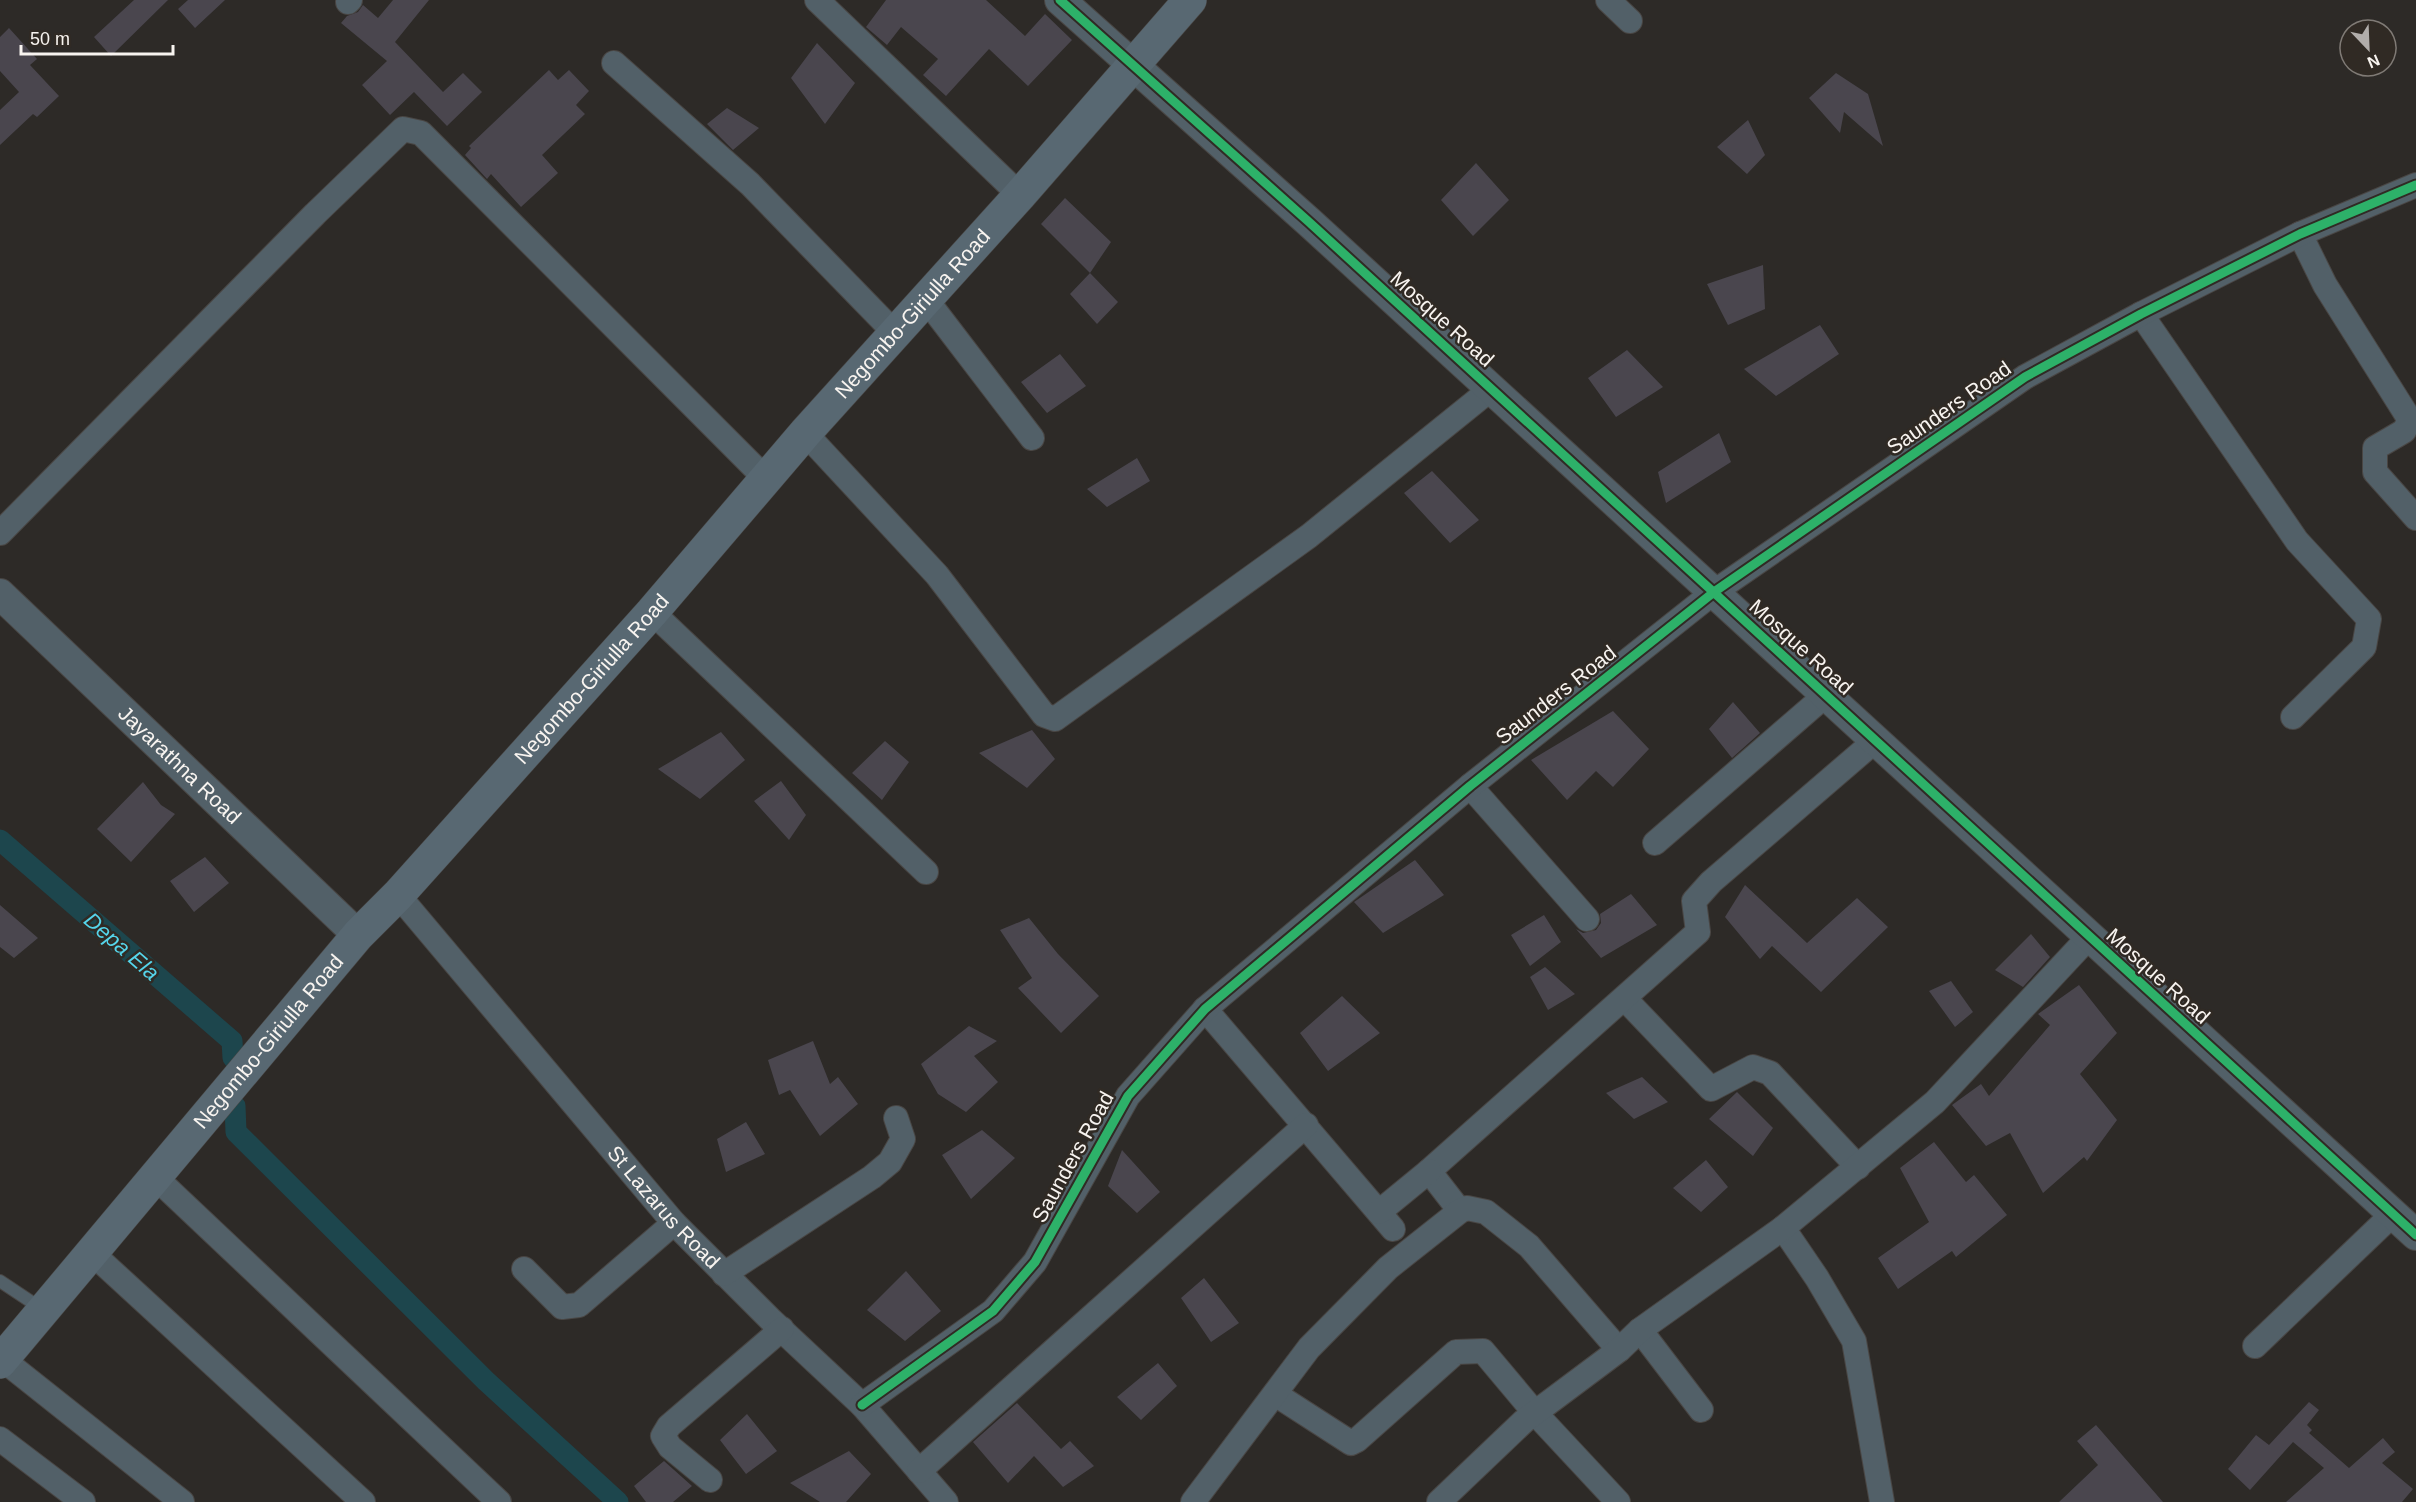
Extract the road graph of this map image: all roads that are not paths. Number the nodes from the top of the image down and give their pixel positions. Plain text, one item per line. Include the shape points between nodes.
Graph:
1 (817, 0) edge
2 (1060, 0) edge
3 (1190, 0) edge
4 (1608, 0) edge
5 (1630, 21) dead end
6 (614, 63) dead end
7 (1133, 63) junction
8 (2416, 184) edge
9 (1020, 195) junction
10 (2300, 234) junction
11 (925, 298) junction
12 (2141, 314) junction
13 (894, 332) junction
14 (1491, 389) junction
15 (805, 433) junction
16 (1032, 438) dead end
17 (766, 479) junction
18 (2416, 518) edge
19 (0, 533) edge
20 (1714, 592) junction
21 (0, 594) edge
22 (652, 612) junction
23 (1827, 694) junction
24 (2292, 717) dead end
25 (1876, 740) junction
26 (1470, 786) junction
27 (1655, 843) dead end
28 (926, 872) dead end
29 (398, 895) junction
30 (1587, 919) dead end
31 (358, 935) junction
32 (2089, 937) junction
33 (1625, 999) junction
34 (1205, 1009) junction
35 (896, 1118) dead end
36 (1305, 1125) junction
37 (1858, 1167) junction
38 (1429, 1171) junction
39 (154, 1176) junction
40 (1460, 1211) junction
41 (2407, 1222) edge
42 (674, 1223) junction
43 (1783, 1228) junction
44 (92, 1253) junction
45 (524, 1269) dead end
46 (724, 1274) junction
47 (0, 1281) edge
48 (42, 1309) junction
49 (782, 1329) junction
50 (1640, 1330) junction
51 (2256, 1346) dead end
52 (1619, 1350) junction
53 (1, 1361) edge
54 (1275, 1394) junction
55 (862, 1405) junction
56 (1701, 1410) dead end
57 (1535, 1413) junction
58 (0, 1439) edge
59 (919, 1471) junction
60 (710, 1480) dead end
61 (83, 1502) edge
62 (182, 1502) edge
63 (363, 1502) edge
64 (499, 1502) edge
65 (946, 1502) edge
66 (1193, 1502) edge
67 (1439, 1502) edge
68 (1618, 1502) edge
69 (1882, 1502) edge

1 - 9 street
2 - 7 street, Mosque Road
3 - 7 main road, Negombo-Giriulla Road
4 - 5 street
6 - 13 street via 750,184
7 - 9 main road, Negombo-Giriulla Road
7 - 14 street, Mosque Road
8 - 10 street, Saunders Road
9 - 11 main road, Negombo-Giriulla Road
10 - 12 street, Saunders Road
10 - 18 street via 2325,285 2410,420 2404,431 2375,448 2374,472
11 - 13 main road, Negombo-Giriulla Road
11 - 16 street
12 - 20 street, Saunders Road via 2025,377
12 - 24 street via 2297,541 2369,619 2364,647
13 - 15 main road, Negombo-Giriulla Road
14 - 15 street via 1310,536 1055,719 1044,715 937,575
14 - 20 street, Mosque Road
15 - 17 main road, Negombo-Giriulla Road
17 - 19 street via 421,133 402,129
17 - 22 main road, Negombo-Giriulla Road
20 - 23 street, Mosque Road
20 - 26 street, Saunders Road
21 - 31 street, Jayarathna Road
22 - 28 street
22 - 29 main road, Negombo-Giriulla Road
23 - 25 street, Mosque Road
23 - 27 street
25 - 32 street, Mosque Road
25 - 33 street via 1711,882 1694,901 1698,932
26 - 30 street
26 - 34 street, Saunders Road
29 - 31 main road, Negombo-Giriulla Road
29 - 42 street, St Lazarus Road
31 - 39 main road, Negombo-Giriulla Road
32 - 37 street via 1935,1102
32 - 41 street, Mosque Road
33 - 37 street via 1711,1089 1753,1067 1770,1073
33 - 38 street
34 - 36 street
34 - 55 street, Saunders Road via 1128,1096 1035,1262 993,1311
35 - 46 street via 903,1139 890,1162
36 - 38 street via 1386,1220
36 - 59 street
37 - 43 street
38 - 40 street
39 - 44 main road, Negombo-Giriulla Road
39 - 64 street
40 - 52 street via 1467,1208 1486,1212 1529,1246
40 - 54 street via 1388,1268 1309,1348
41 - 51 street
42 - 45 street via 579,1305 562,1307
42 - 46 street, St Lazarus Road
43 - 50 street
43 - 69 street via 1854,1341
44 - 48 main road, Negombo-Giriulla Road
44 - 63 street
46 - 49 street, St Lazarus Road
47 - 48 lane
48 - 53 main road, Negombo-Giriulla Road
49 - 55 street, St Lazarus Road
49 - 60 street via 669,1426 663,1436 670,1447
50 - 52 street
50 - 56 street
52 - 57 street
53 - 62 street
54 - 57 street via 1351,1443 1456,1352 1483,1351
54 - 66 street
55 - 59 street, St Lazarus Road
57 - 67 street
57 - 68 street
58 - 61 street
59 - 65 street, St Lazarus Road

